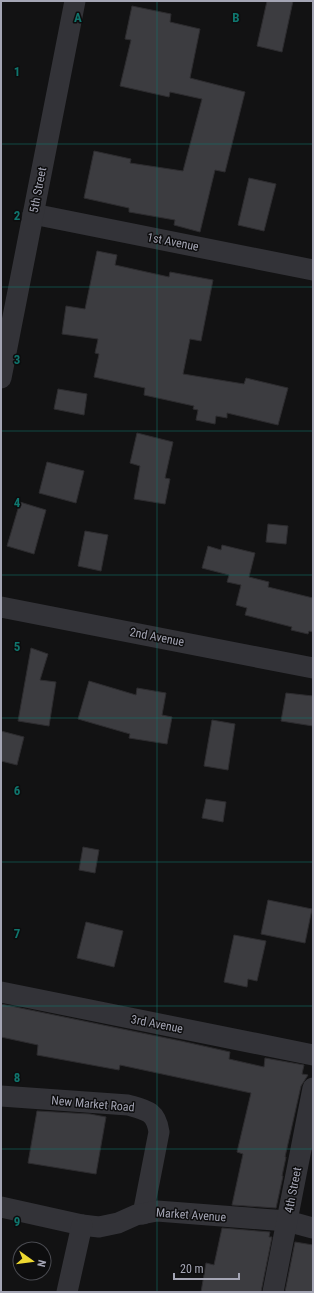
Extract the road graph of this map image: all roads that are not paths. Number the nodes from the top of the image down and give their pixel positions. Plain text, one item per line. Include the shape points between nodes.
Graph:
1 (75, 1) edge
2 (33, 214) junction
3 (313, 270) edge
4 (1, 378) edge
5 (1, 607) edge
6 (313, 668) edge
7 (1, 992) edge
8 (313, 1055) edge
9 (313, 1088) edge
10 (1, 1096) edge
11 (308, 1139) edge
12 (1, 1206) edge
13 (143, 1214) junction
14 (287, 1221) junction
15 (82, 1224) junction
16 (313, 1228) edge
17 (67, 1292) edge
18 (273, 1292) edge

1 - 2 street, 5th Street
2 - 3 street, 1st Avenue
2 - 4 street, 5th Street
5 - 6 street, 2nd Avenue
7 - 8 street, 3rd Avenue
9 - 11 street, 4th Street
10 - 13 street, New Market Road via 128,1104 146,1109 157,1120 159,1132
11 - 14 street, 4th Street
12 - 15 street, Market Avenue
13 - 14 street, Market Avenue via 157,1211 180,1212
13 - 15 street, Market Avenue via 99,1227
14 - 16 street, Market Avenue
14 - 18 street, 4th Street
15 - 17 street

